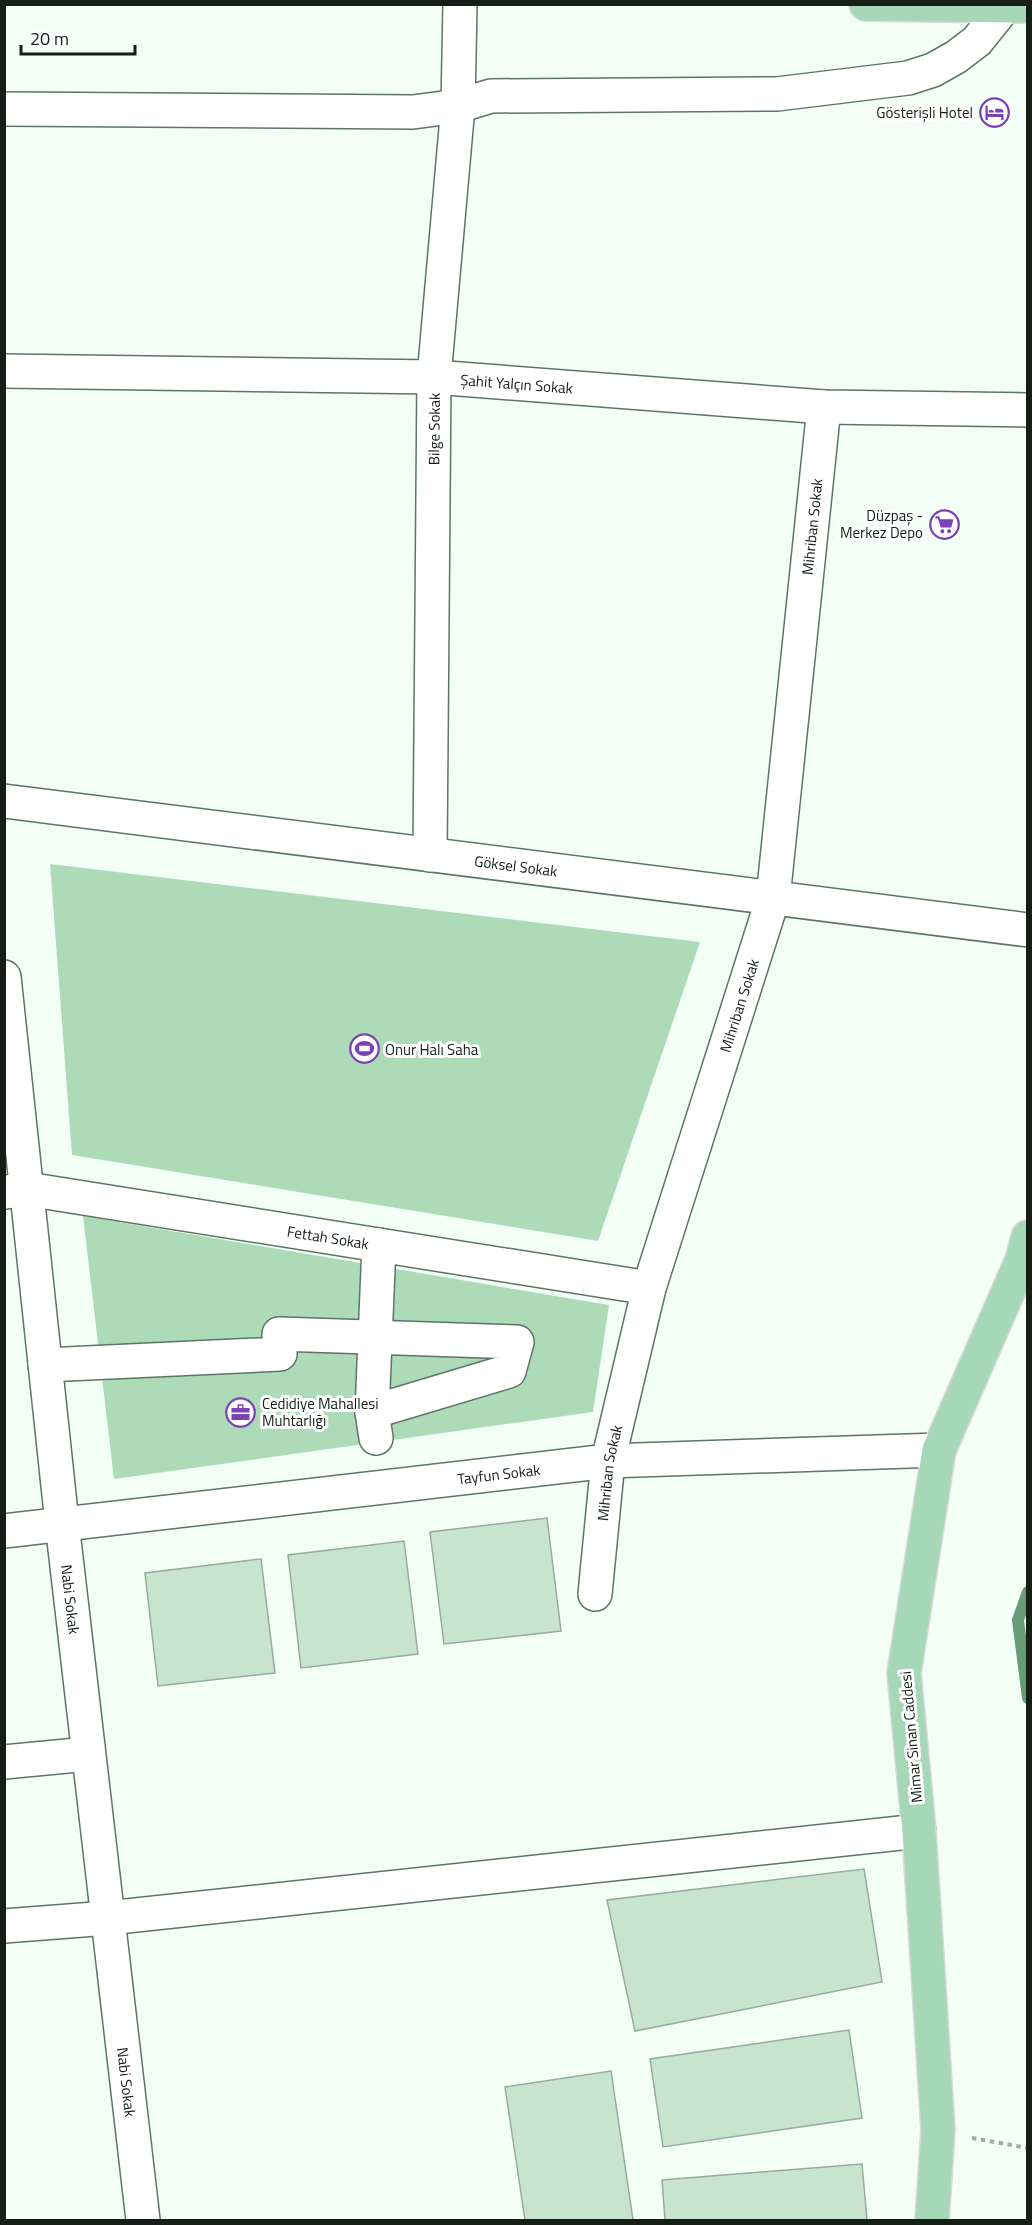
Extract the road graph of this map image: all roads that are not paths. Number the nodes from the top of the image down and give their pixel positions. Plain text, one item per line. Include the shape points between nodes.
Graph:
1 (460, 4) edge
2 (866, 4) edge
3 (1016, 6) edge
4 (458, 106) junction
5 (4, 109) edge
6 (4, 371) edge
7 (434, 377) junction
8 (824, 407) junction
9 (1028, 410) edge
10 (4, 801) edge
11 (430, 855) junction
12 (773, 898) junction
13 (1028, 930) edge
14 (4, 977) edge
15 (16, 1190) edge
16 (1028, 1237) edge
17 (379, 1245) junction
18 (649, 1288) junction
19 (374, 1337) junction
20 (45, 1365) junction
21 (939, 1450) junction
22 (608, 1461) junction
23 (62, 1523) junction
24 (4, 1531) edge
25 (595, 1594) dead end
26 (88, 1754) junction
27 (4, 1762) edge
28 (919, 1831) junction
29 (108, 1918) junction
30 (4, 1926) edge
31 (143, 2220) edge
32 (932, 2220) edge

1 - 4 street, Bilge Sokak
2 - 3 main road
3 - 4 street via 956,57 908,78 777,94 491,96
4 - 5 street via 413,112
4 - 7 street, Bilge Sokak
6 - 7 street, Şahit Yalçın Sokak
7 - 8 street, Şahit Yalçın Sokak
7 - 11 street, Bilge Sokak
8 - 9 street, Şahit Yalçın Sokak
8 - 12 street, Mihriban Sokak
10 - 11 street, Göksel Sokak
11 - 12 street, Göksel Sokak
12 - 13 street, Göksel Sokak
12 - 18 street, Mihriban Sokak
14 - 15 street, Nabi Sokak
15 - 17 street, Fettah Sokak
15 - 20 street, Nabi Sokak
16 - 21 main road, Mimar Sinan Caddesi via 1022,1260
17 - 18 street, Fettah Sokak
17 - 19 street
18 - 22 street, Mihriban Sokak
19 - 19 street via 518,1342 509,1371 374,1425
19 - 20 street via 279,1334 280,1353
20 - 23 street, Nabi Sokak
21 - 22 street, Tayfun Sokak
21 - 28 main road, Mimar Sinan Caddesi via 904,1673
22 - 23 street, Tayfun Sokak
22 - 25 street, Mihriban Sokak
23 - 24 street
23 - 26 street, Nabi Sokak
26 - 27 street
26 - 29 street, Nabi Sokak
28 - 29 street
28 - 32 main road, Mimar Sinan Caddesi via 938,2130
29 - 30 street
29 - 31 street, Nabi Sokak

